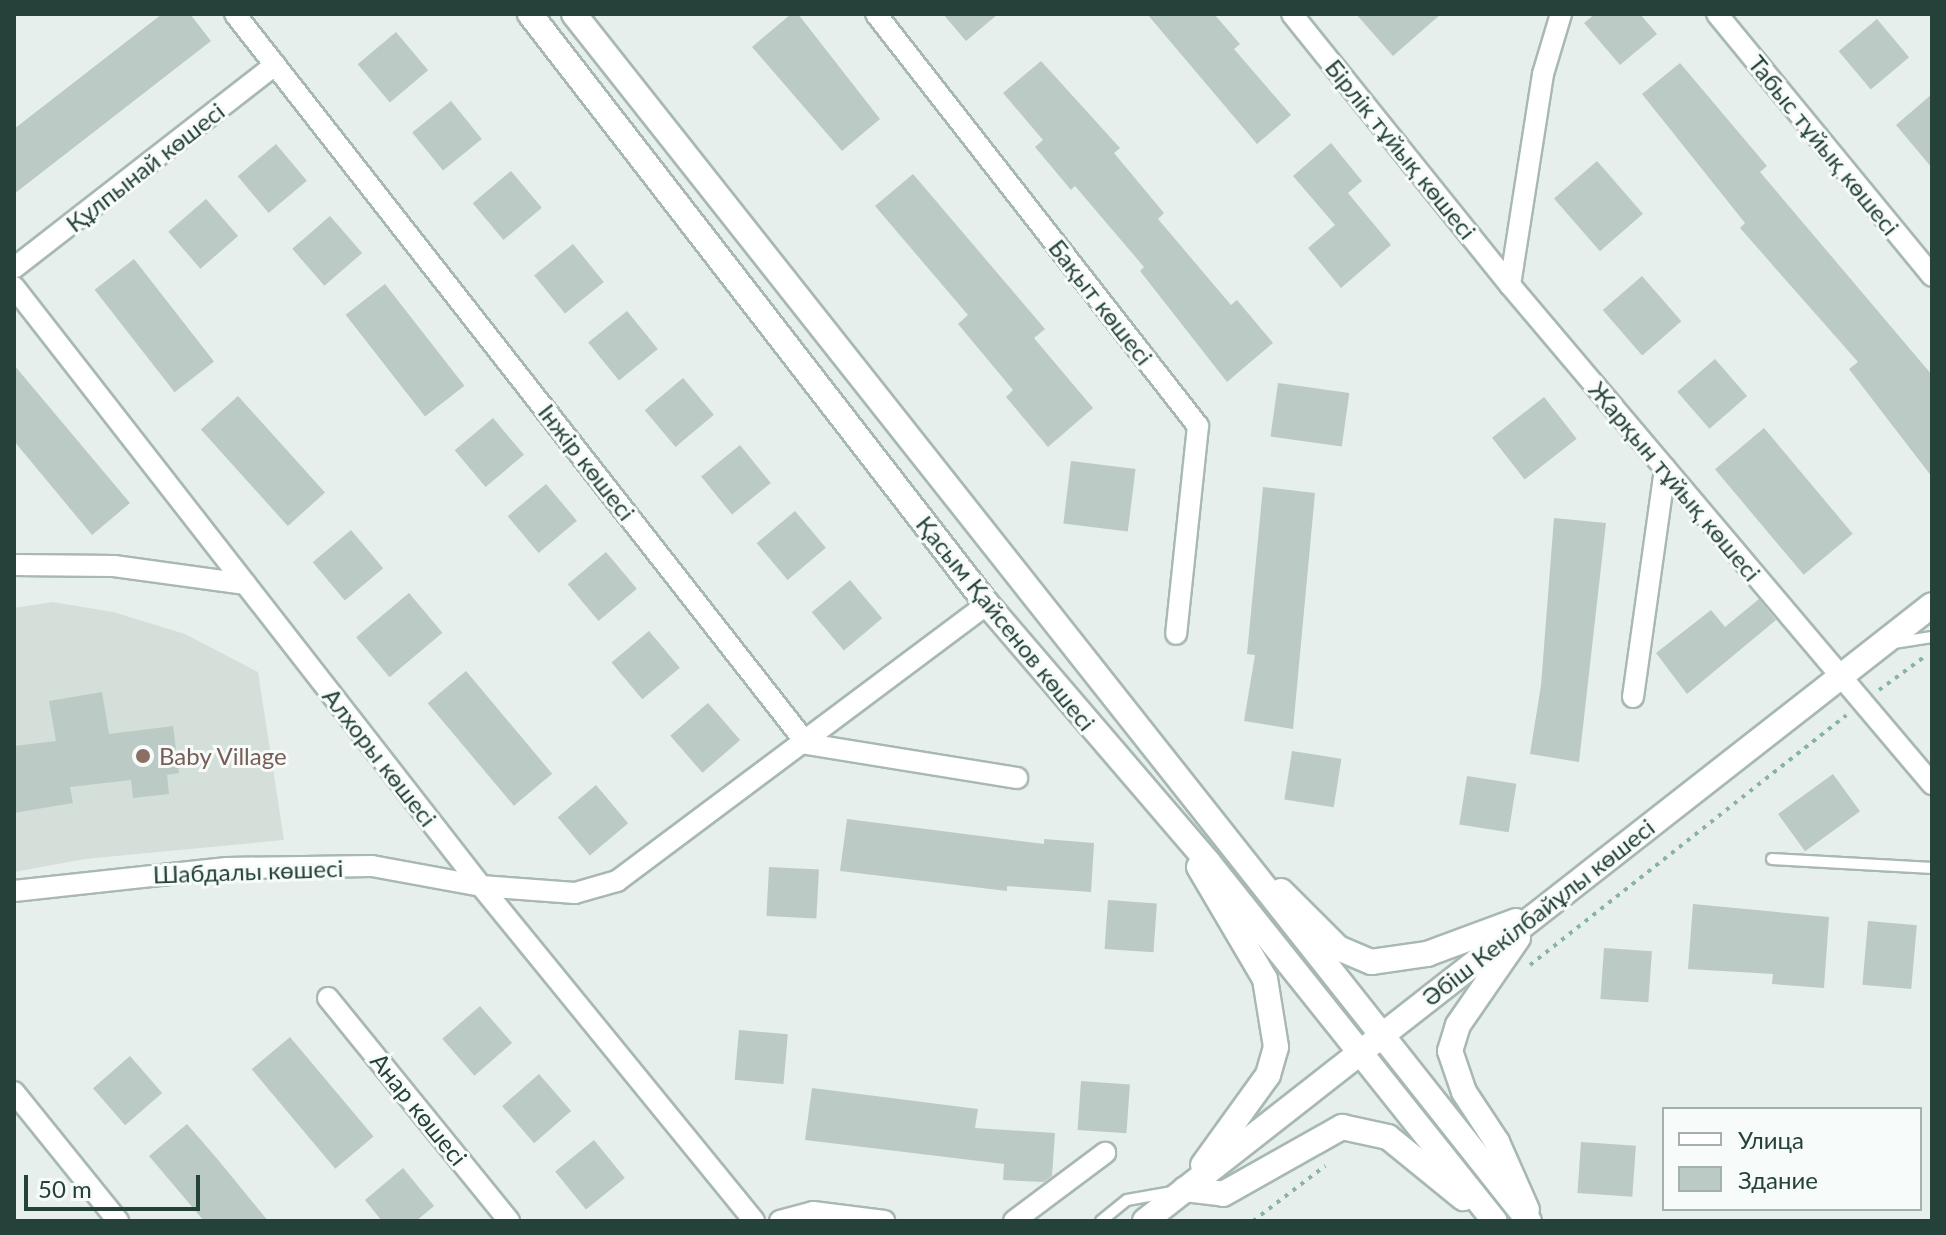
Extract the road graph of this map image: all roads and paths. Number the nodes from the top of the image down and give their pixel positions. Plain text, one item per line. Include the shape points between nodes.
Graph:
1 (235, 14) edge
2 (530, 14) edge
3 (574, 14) edge
4 (876, 14) edge
5 (1292, 14) edge
6 (1561, 14) edge
7 (1717, 14) edge
8 (275, 65) junction
9 (14, 268) edge
10 (1932, 276) edge
11 (1510, 285) junction
12 (14, 287) edge
13 (1665, 468) junction
14 (14, 565) edge
15 (246, 584) junction
16 (987, 604) junction
17 (1932, 605) edge
18 (1176, 634) dead end
19 (1932, 637) edge
20 (1880, 645) junction
21 (1932, 652) edge
22 (1840, 677) junction
23 (1633, 697) dead end
24 (1862, 703) junction
25 (807, 744) junction
26 (1017, 778) dead end
27 (1932, 784) edge
28 (1221, 835) junction
29 (1188, 844) junction
30 (1772, 859) dead end
31 (1932, 868) edge
32 (481, 886) junction
33 (14, 891) edge
34 (1536, 913) junction
35 (1528, 967) dead end
36 (328, 998) dead end
37 (1380, 1036) junction
38 (1359, 1053) junction
39 (14, 1092) edge
40 (1105, 1153) dead end
41 (1326, 1165) dead end
42 (1185, 1189) junction
43 (1528, 1220) edge
44 (118, 1221) edge
45 (509, 1221) edge
46 (754, 1221) edge
47 (780, 1221) edge
48 (884, 1221) edge
49 (1014, 1221) edge
50 (1101, 1221) edge
51 (1145, 1221) edge
52 (1253, 1221) edge
53 (1494, 1221) edge

1 - 8 street, Інжір көшесі
2 - 16 street, Қасым Қайсенов көшесі
3 - 28 street, Қасым Қайсенов көшесі
4 - 18 street, Бақыт көшесі via 1198,426
5 - 11 street, Бірлік тұйық көшесі
6 - 11 street via 1543,74
7 - 10 street, Табыс тұйық көшесі
8 - 9 street, Құлпынай көшесі
8 - 25 street, Інжір көшесі
11 - 13 street, Жарқын тұйық көшесі
12 - 15 street, Алхоры көшесі
13 - 22 street, Жарқын тұйық көшесі
13 - 23 street
14 - 15 street via 114,566
15 - 32 street, Алхоры көшесі
16 - 25 street, Шабдалы көшесі
16 - 29 street, Қасым Қайсенов көшесі
17 - 20 street, Әбіш Кекілбайұлы көшесі
19 - 20 lane
20 - 22 street, Әбіш Кекілбайұлы көшесі
21 - 24 path
22 - 24 street, Жарқын тұйық көшесі
22 - 34 street, Әбіш Кекілбайұлы көшесі
24 - 27 street, Жарқын тұйық көшесі
24 - 35 path
25 - 26 street
25 - 32 street, Шабдалы көшесі via 617,881 575,893
28 - 34 street via 1338,948 1371,962 1427,954
28 - 37 street, Қасым Қайсенов көшесі
29 - 38 street, Қасым Қайсенов көшесі via 1208,862
29 - 42 street via 1213,896 1265,979 1276,1047 1268,1075
30 - 31 lane
32 - 33 street, Шабдалы көшесі via 372,866 227,868
32 - 46 street, Алхоры көшесі
34 - 37 street, Әбіш Кекілбайұлы көшесі
34 - 43 street via 1458,1025 1450,1051 1464,1092 1526,1198
36 - 45 street, Анар көшесі
37 - 38 street, Әбіш Кекілбайұлы көшесі
37 - 43 street, Қасым Қайсенов көшесі
38 - 42 street, Әбіш Кекілбайұлы көшесі
38 - 53 street, Қасым Қайсенов көшесі
39 - 44 street
40 - 49 street
41 - 52 path
42 - 50 lane via 1127,1200
42 - 51 street, Әбіш Кекілбайұлы көшесі
42 - 53 street via 1223,1194 1342,1127 1388,1137
47 - 48 street via 813,1212

